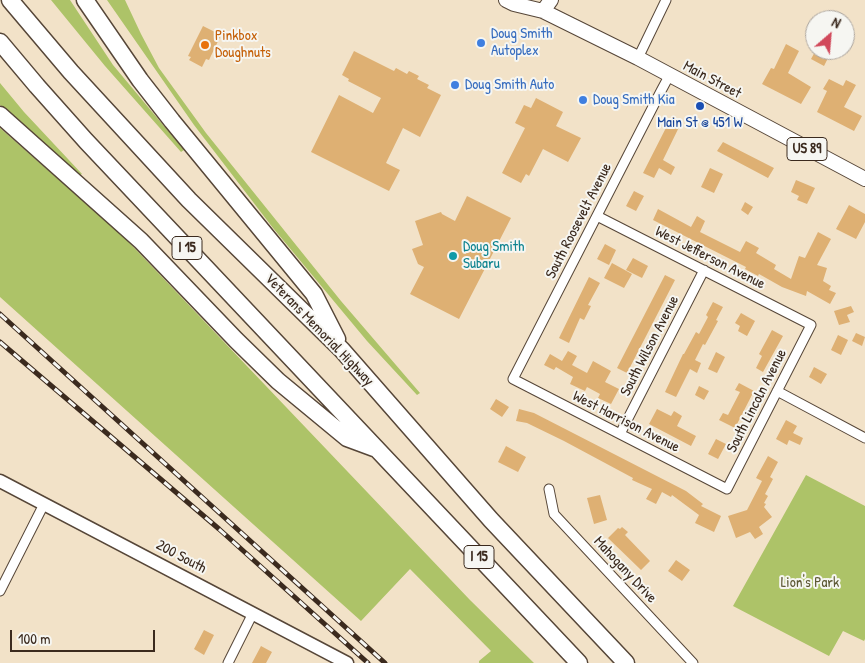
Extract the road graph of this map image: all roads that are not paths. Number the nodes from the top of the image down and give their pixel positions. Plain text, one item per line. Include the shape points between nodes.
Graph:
1 (10, 0) edge
2 (85, 0) edge
3 (91, 0) edge
4 (506, 0) edge
5 (533, 0) edge
6 (666, 0) edge
7 (546, 4) edge
8 (109, 34) junction
9 (0, 42) edge
10 (638, 58) junction
11 (669, 76) junction
12 (0, 115) edge
13 (865, 179) edge
14 (597, 216) junction
15 (704, 270) junction
16 (811, 325) joint
17 (342, 350) junction
18 (513, 379) joint
19 (777, 391) junction
20 (620, 434) junction
21 (865, 438) edge
22 (378, 450) junction
23 (0, 481) edge
24 (549, 489) dead end
25 (727, 489) joint
26 (44, 504) junction
27 (0, 591) edge
28 (254, 613) junction
29 (228, 663) edge
30 (347, 663) edge
31 (579, 663) edge
32 (626, 663) edge
33 (694, 663) edge

1 - 17 highway, Veterans Memorial Highway / I 15 via 71,72 189,200
2 - 8 highway
3 - 8 highway
4 - 7 main road, Main Street via 514,4
5 - 7 main road, Main Street
6 - 10 street
7 - 10 main road, Main Street / US 89
8 - 17 highway via 172,121 314,294
9 - 22 highway, I 15 via 86,141
10 - 11 main road, Main Street / US 89
11 - 13 main road, Main Street / US 89
11 - 14 street, South Roosevelt Avenue
12 - 22 highway via 128,228 278,381 347,438
14 - 15 street, West Jefferson Avenue
14 - 18 street, South Roosevelt Avenue
15 - 16 street, West Jefferson Avenue
15 - 20 street, South Wilson Avenue
16 - 19 street, South Lincoln Avenue
17 - 32 highway, Veterans Memorial Highway / I 15 via 491,520
18 - 20 street, West Harrison Avenue
19 - 21 street
19 - 25 street, South Lincoln Avenue
20 - 25 street, West Harrison Avenue
22 - 31 highway, I 15
23 - 26 street, 200 South
24 - 33 street, Mahogany Drive via 554,514
26 - 27 street
26 - 28 street, 200 South
28 - 29 street
28 - 30 street, 200 South

